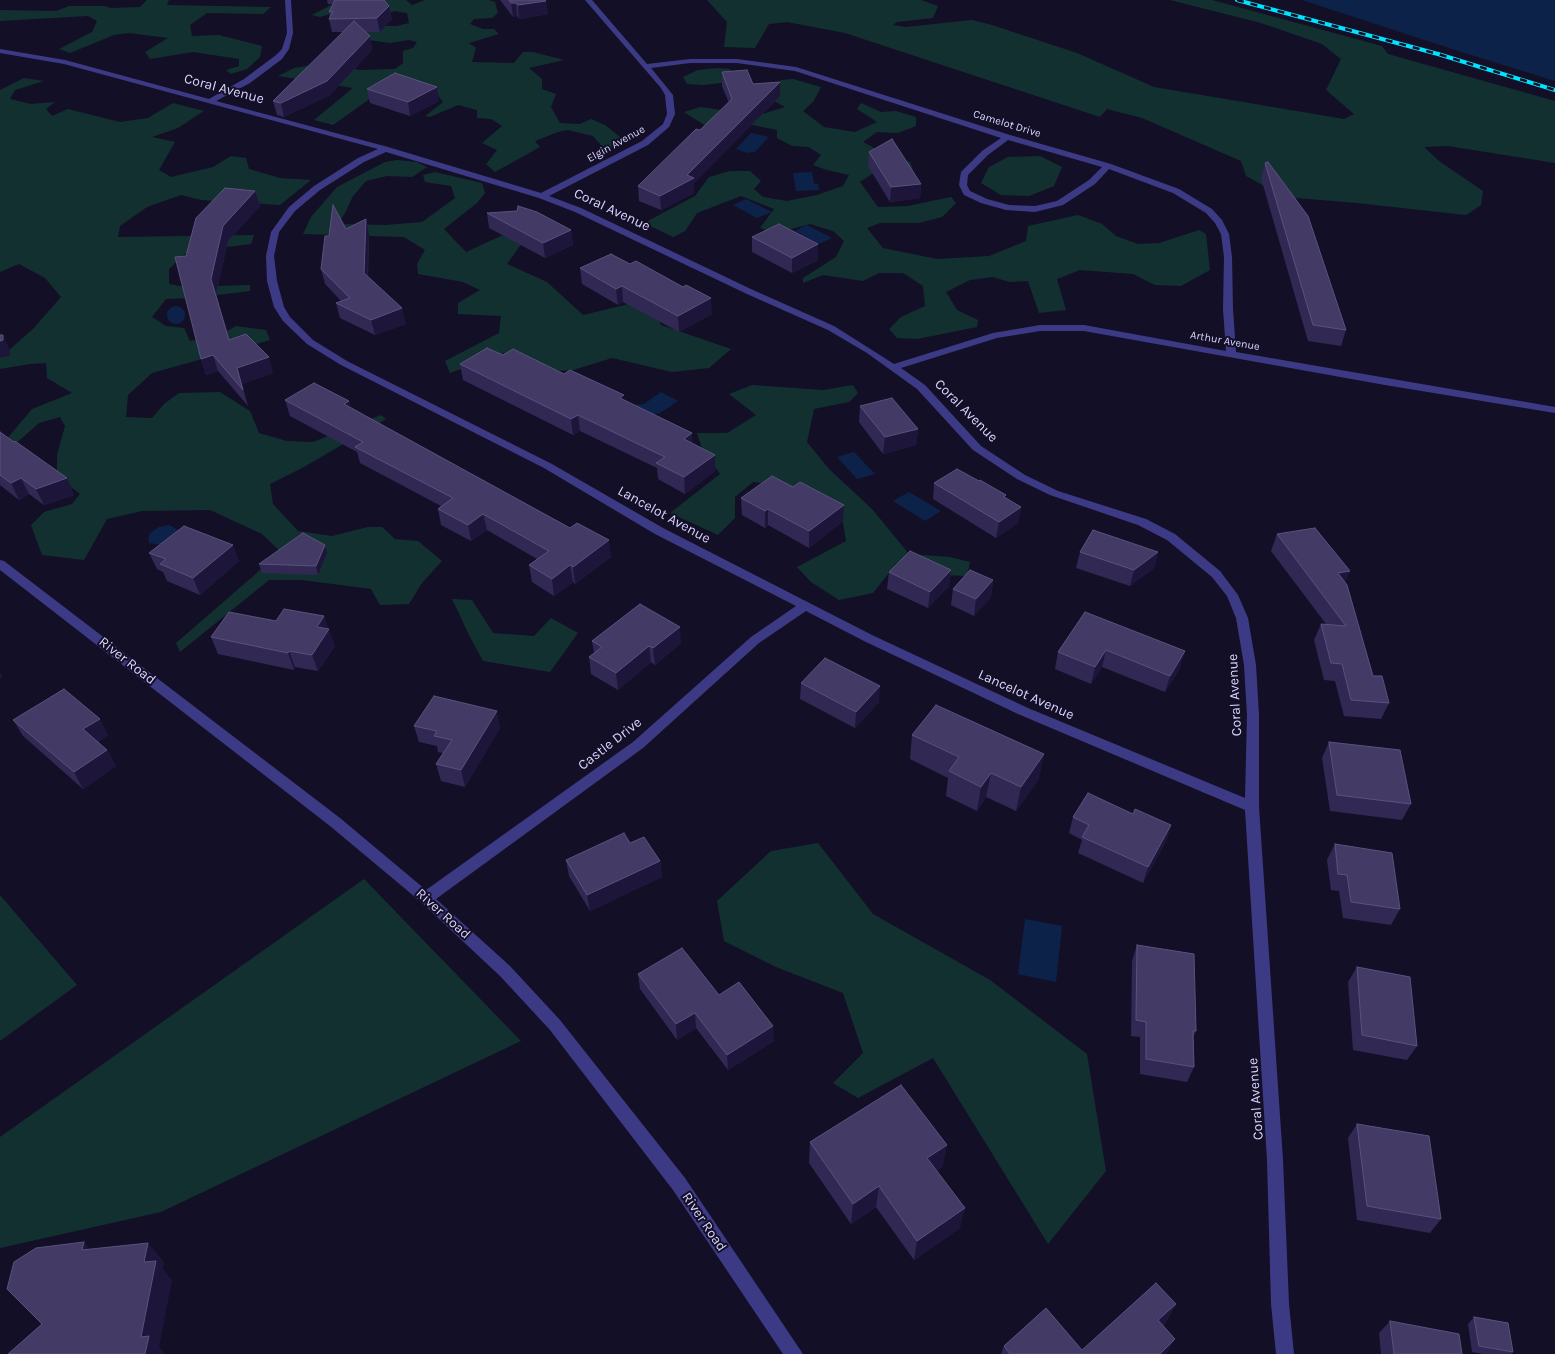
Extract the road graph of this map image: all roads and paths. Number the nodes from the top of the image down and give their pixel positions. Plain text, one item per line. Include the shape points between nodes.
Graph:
1 (288, 0) edge
2 (588, 0) edge
3 (0, 51) edge
4 (646, 66) junction
5 (210, 101) junction
6 (1007, 137) junction
7 (385, 149) junction
8 (1108, 166) junction
9 (542, 196) junction
10 (1232, 355) junction
11 (894, 367) junction
12 (1555, 410) edge
13 (0, 564) edge
14 (805, 606) junction
15 (1252, 807) junction
16 (426, 898) junction
17 (794, 1354) edge
18 (1285, 1354) edge

1 - 5 street via 290,33 279,57 247,81
2 - 4 street, Elgin Avenue
3 - 5 street, Coral Avenue via 65,62
4 - 6 street, Camelot Drive via 714,60 778,65
4 - 9 street, Elgin Avenue via 669,95 670,114 666,124 645,143
5 - 7 street, Coral Avenue
6 - 8 street, Camelot Drive
6 - 8 street via 984,153 964,174 963,185 967,193 1009,208 1035,209 1060,203 1077,193
7 - 9 street, Coral Avenue
7 - 14 street, Lancelot Avenue via 317,188 292,209 275,232 270,256 272,281 279,307 291,325 310,342 344,363 493,437 659,531
8 - 10 street, Camelot Drive via 1194,200 1219,222 1225,234 1228,257
9 - 11 street, Coral Avenue via 616,227 831,328
10 - 11 street, Arthur Avenue via 1084,328 1040,328 996,335
10 - 12 street, Arthur Avenue
11 - 15 street, Coral Avenue via 921,387 977,448 1021,477 1054,493 1142,522 1171,537 1216,574 1232,595 1242,618 1250,665
13 - 16 street, River Road via 335,822
14 - 15 street, Lancelot Avenue via 1023,711
14 - 16 street, Castle Drive via 755,640 638,745
15 - 18 street, Coral Avenue
16 - 17 street, River Road via 505,971 561,1032 679,1184

